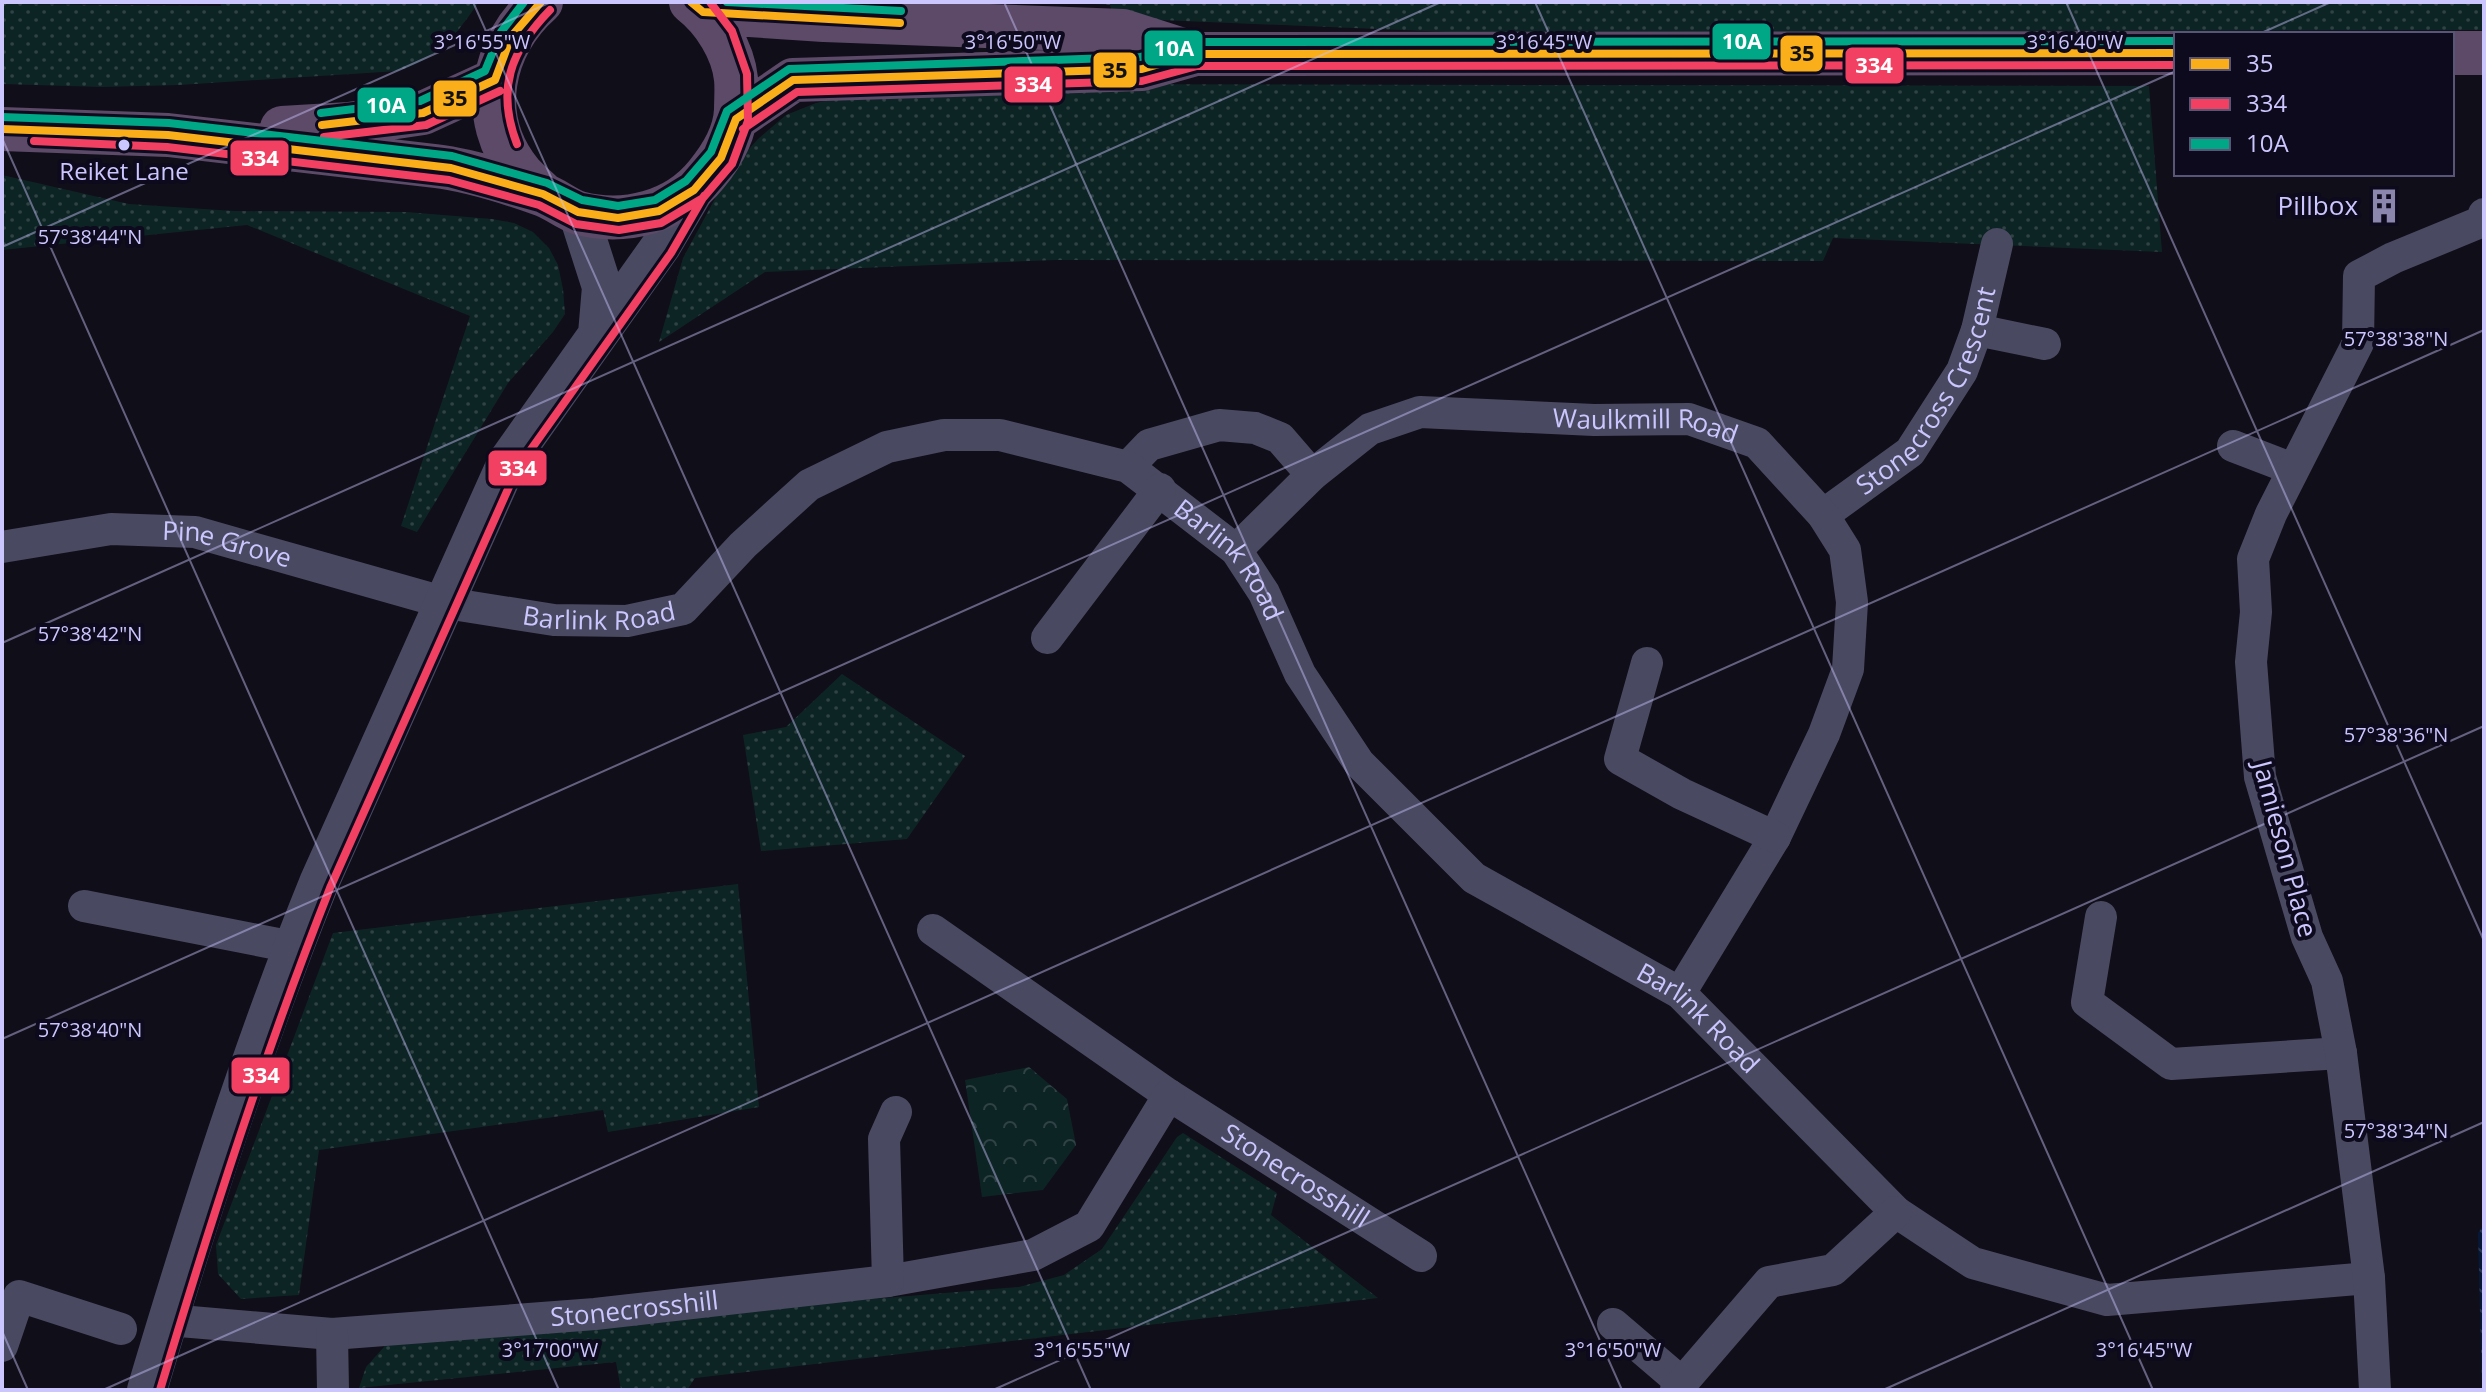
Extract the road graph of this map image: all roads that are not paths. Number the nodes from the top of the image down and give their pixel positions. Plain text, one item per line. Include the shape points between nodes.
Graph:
1 (541, 2) edge
2 (697, 7) edge
3 (2174, 53) edge
4 (2454, 53) edge
5 (2484, 53) edge
6 (1195, 54) junction
7 (495, 80) junction
8 (736, 119) junction
9 (2, 129) edge
10 (168, 135) junction
11 (694, 190) junction
12 (560, 203) junction
13 (2484, 214) edge
14 (1997, 244) dead end
15 (1977, 330) junction
16 (598, 334) junction
17 (2045, 344) dead end
18 (2233, 446) dead end
19 (1128, 467) junction
20 (2293, 469) junction
21 (1312, 475) junction
22 (1160, 489) junction
23 (1823, 515) junction
24 (2, 547) edge
25 (1236, 550) junction
26 (446, 603) junction
27 (1047, 638) dead end
28 (1647, 663) dead end
29 (1775, 837) junction
30 (84, 906) dead end
31 (2101, 917) dead end
32 (933, 930) dead end
33 (293, 947) junction
34 (1680, 993) junction
35 (2341, 1053) junction
36 (1169, 1095) junction
37 (896, 1112) dead end
38 (1896, 1212) junction
39 (1421, 1256) dead end
40 (2369, 1278) junction
41 (888, 1281) junction
42 (168, 1320) junction
43 (1613, 1324) dead end
44 (121, 1329) dead end
45 (332, 1334) junction
46 (2, 1346) edge
47 (1679, 1387) edge
48 (147, 1390) edge
49 (333, 1390) edge
50 (2375, 1390) edge

1 - 7 highway via 504,47
2 - 6 highway via 824,20 1123,31
2 - 8 highway via 721,36 736,78
3 - 6 highway
4 - 5 highway
6 - 8 highway via 1142,69 793,80
7 - 10 highway via 423,113 349,124
7 - 12 highway via 495,113 504,144 520,172
8 - 11 highway via 721,158
9 - 10 highway
10 - 12 highway via 451,168
11 - 12 highway via 659,211 618,218
11 - 16 street
12 - 16 street via 602,287
13 - 20 street, Jamieson Place via 2483,221 2359,276 2358,343
14 - 15 street, Stonecross Crescent
15 - 17 street
15 - 23 street, Stonecross Crescent via 1962,371 1910,452
16 - 26 street via 507,463
18 - 20 street
19 - 21 street via 1149,445 1219,425 1255,428 1280,438
19 - 22 street, Barlink Road
19 - 26 street, Barlink Road via 1000,435 944,435 887,447 809,485 683,609 627,621 554,620
20 - 35 street, Jamieson Place via 2253,559 2256,612 2251,662 2260,777 2307,937 2327,981
21 - 23 street, Waulkmill Road via 1370,429 1420,412 1689,419 1757,443
21 - 25 street, Waulkmill Road
22 - 25 street, Barlink Road
22 - 27 street, Barlink Road
23 - 29 street, Waulkmill Road via 1845,550 1852,602 1848,669
24 - 26 street, Pine Grove via 111,529 195,532
25 - 34 street, Barlink Road via 1264,593 1300,674 1369,774 1474,878
26 - 33 street
28 - 29 street via 1620,759
29 - 34 street, Waulkmill Road
30 - 33 street
31 - 35 street via 2087,1002 2171,1064
32 - 36 street, Stonecrosshill
33 - 42 street
34 - 38 street, Barlink Road
35 - 40 street, Jamieson Place
36 - 39 street, Stonecrosshill
36 - 41 street, Stonecrosshill via 1089,1226 1033,1255
37 - 41 street via 884,1139
38 - 40 street, Barlink Road via 1973,1263 2107,1300
38 - 47 street via 1833,1270 1769,1282
40 - 50 street, Jamieson Place
41 - 45 street, Stonecrosshill via 595,1314
42 - 45 street, Stonecrosshill
42 - 48 street
43 - 47 street
44 - 46 street via 19,1296
45 - 49 street

